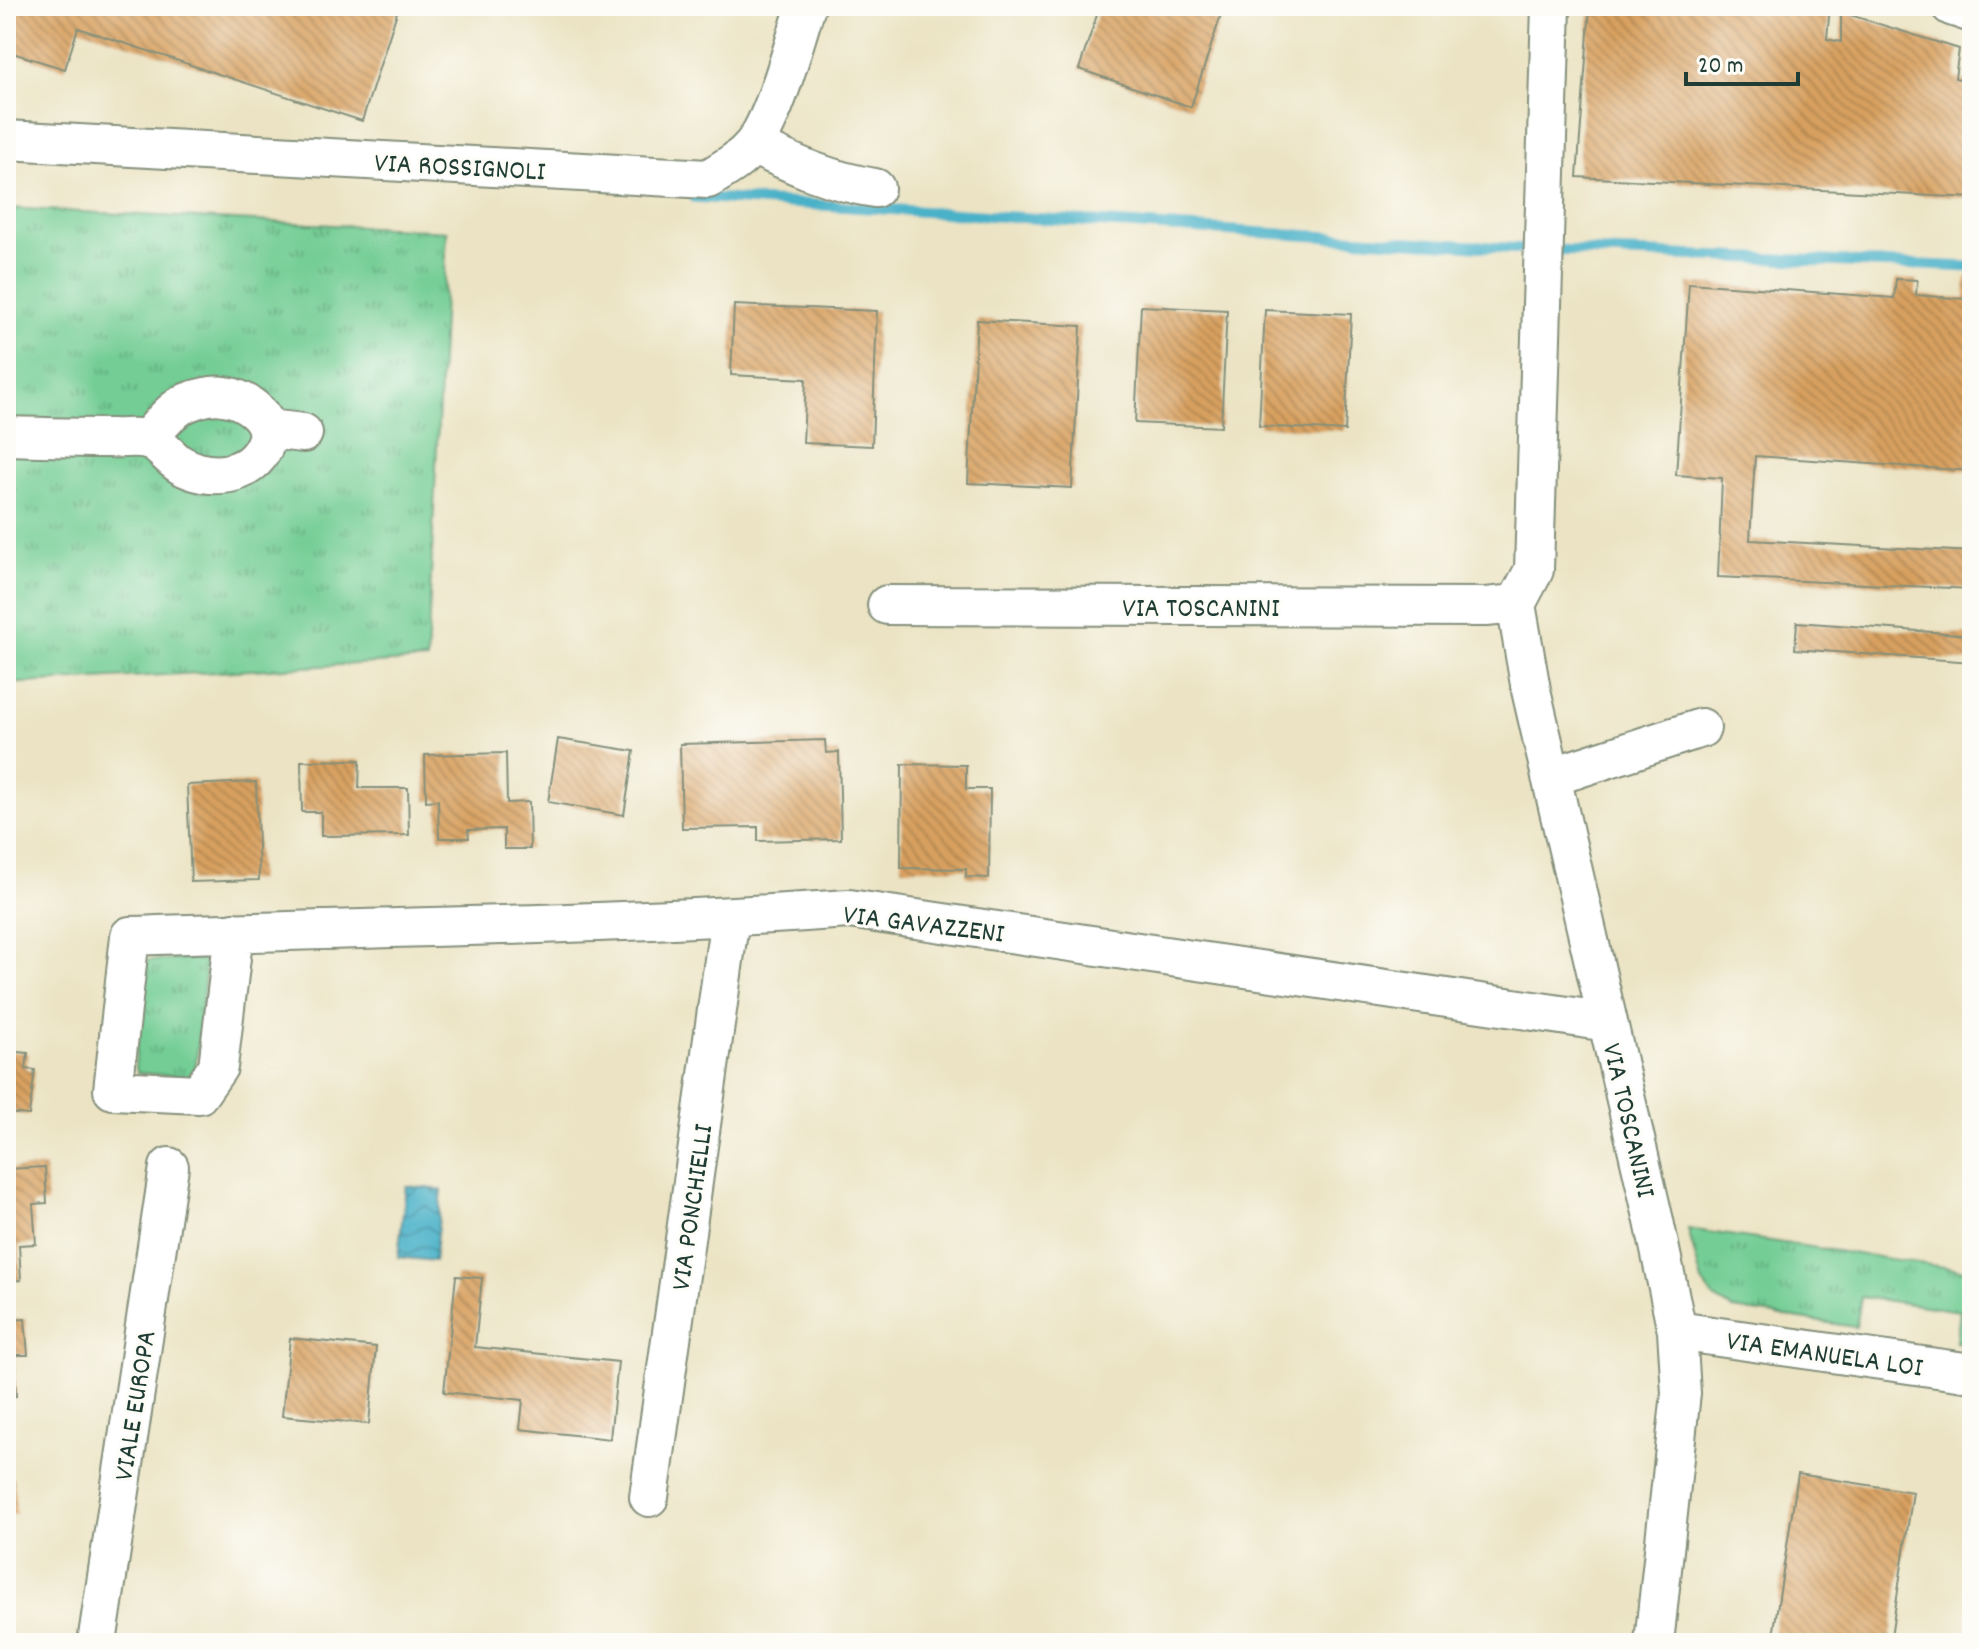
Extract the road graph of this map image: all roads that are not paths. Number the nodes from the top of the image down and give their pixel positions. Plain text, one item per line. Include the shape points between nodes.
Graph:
1 (806, 6) edge
2 (1551, 6) edge
3 (1951, 6) edge
4 (1972, 13) edge
5 (6, 140) edge
6 (753, 145) junction
7 (875, 188) dead end
8 (6, 436) edge
9 (148, 439) junction
10 (1516, 604) junction
11 (887, 605) dead end
12 (1701, 728) dead end
13 (1551, 777) junction
14 (730, 917) junction
15 (234, 932) junction
16 (1608, 1022) junction
17 (169, 1167) dead end
18 (1677, 1331) junction
19 (1972, 1373) edge
20 (649, 1497) dead end
21 (97, 1643) edge
22 (1654, 1643) edge

1 - 6 street, VIA ROSSIGNOLI via 767,120
2 - 10 street via 1534,570
3 - 4 street
5 - 6 street, VIA ROSSIGNOLI via 708,179
6 - 7 street via 804,170
8 - 9 street
9 - 9 street via 181,465 225,474 242,471 266,443 285,431 238,398 222,395 187,402
10 - 11 street, VIA TOSCANINI
10 - 13 street, VIA TOSCANINI
12 - 13 street
13 - 16 street, VIA TOSCANINI
14 - 15 street, VIA GAVAZZENI
14 - 16 street, VIA GAVAZZENI via 849,909
14 - 20 street, VIA PONCHIELLI
15 - 15 street, VIA GAVAZZENI via 130,936 113,1090 199,1094 218,1067
16 - 18 street, VIA TOSCANINI
17 - 21 street, VIALE EUROPA
18 - 19 street, VIA EMANUELA LOI
18 - 22 street, VIA TOSCANINI via 1681,1393

